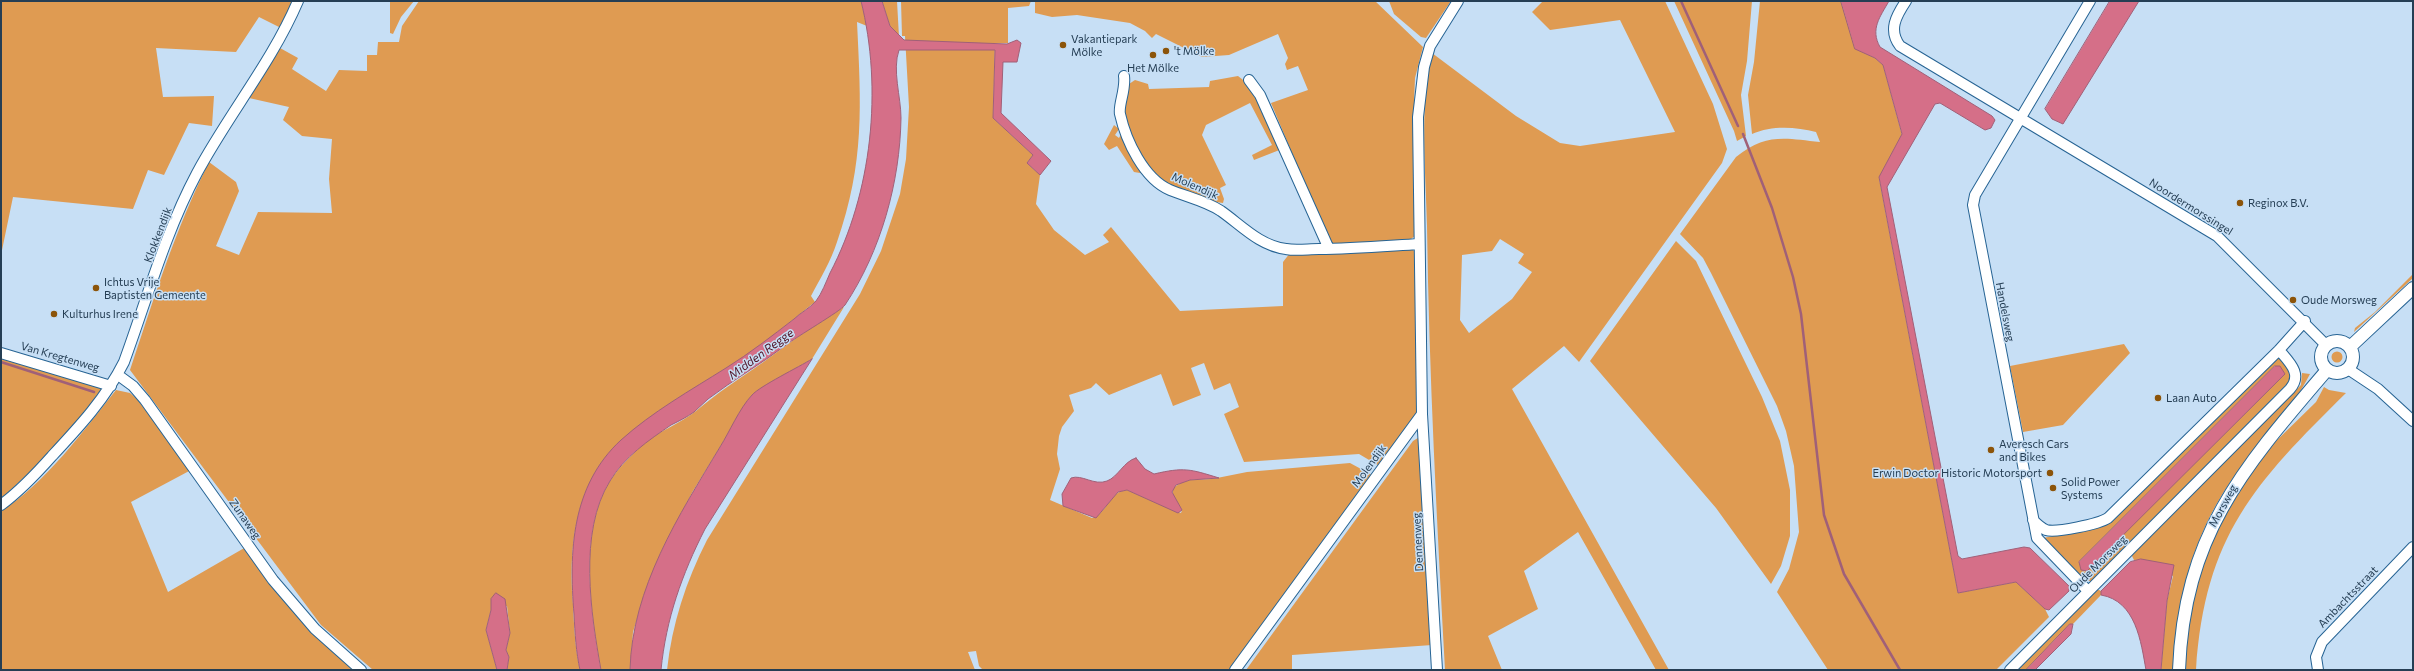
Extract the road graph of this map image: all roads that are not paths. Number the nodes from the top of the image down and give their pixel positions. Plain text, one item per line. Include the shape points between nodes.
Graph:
1 (298, 1) edge
2 (1458, 1) edge
3 (1906, 1) edge
4 (2090, 1) edge
5 (1124, 76) dead end
6 (1249, 80) dead end
7 (2020, 119) junction
8 (1419, 244) junction
9 (1329, 249) junction
10 (2413, 288) edge
11 (2305, 321) junction
12 (2326, 345) junction
13 (2350, 347) junction
14 (2279, 350) junction
15 (1, 353) edge
16 (2348, 369) junction
17 (2327, 370) junction
18 (118, 375) junction
19 (111, 386) junction
20 (1422, 414) junction
21 (2413, 421) edge
22 (1, 505) edge
23 (2033, 520) junction
24 (2413, 547) edge
25 (2088, 590) junction
26 (361, 670) edge
27 (1235, 670) edge
28 (1437, 670) edge
29 (2010, 670) edge
30 (2179, 670) edge
31 (2318, 670) edge

1 - 18 street, Klokkendijk via 284,30 196,174 173,226
2 - 8 street via 1430,46 1424,66 1418,117
3 - 7 street, Noordermorssingel via 1893,27 1900,46
4 - 7 street
5 - 9 street, Molendijk via 1126,87 1120,113 1140,164 1155,180 1169,190 1219,210 1260,240 1274,247
6 - 9 street via 1260,95
7 - 11 street, Noordermorssingel via 2217,236
7 - 23 street, Handelsweg via 1975,194 1973,205
8 - 9 street, Molendijk
8 - 20 street
10 - 13 main road
11 - 12 street, Noordermorssingel
11 - 14 street
12 - 13 main road via 2338,341
12 - 17 main road via 2321,356 2322,364
13 - 16 main road via 2353,358
14 - 23 street via 2108,518 2101,522 2055,530 2046,530
14 - 25 street, Oude Morsweg via 2295,370 2295,382 2290,390
15 - 19 street, Van Kregtenweg
16 - 17 main road via 2336,373
16 - 21 street via 2378,389
17 - 30 main road, Morsweg via 2260,451 2216,516 2203,545 2184,611
18 - 19 street, Klokkendijk
18 - 26 street, Zunaweg via 133,386 145,400 295,607 325,639
19 - 22 street, Klokkendijk via 82,424 28,482
20 - 27 street, Molendijk
20 - 28 street, Dennenweg
23 - 25 street, Handelsweg via 2037,538
24 - 31 street, Ambachtsstraat via 2322,642 2316,657
25 - 29 street, Oude Morsweg

